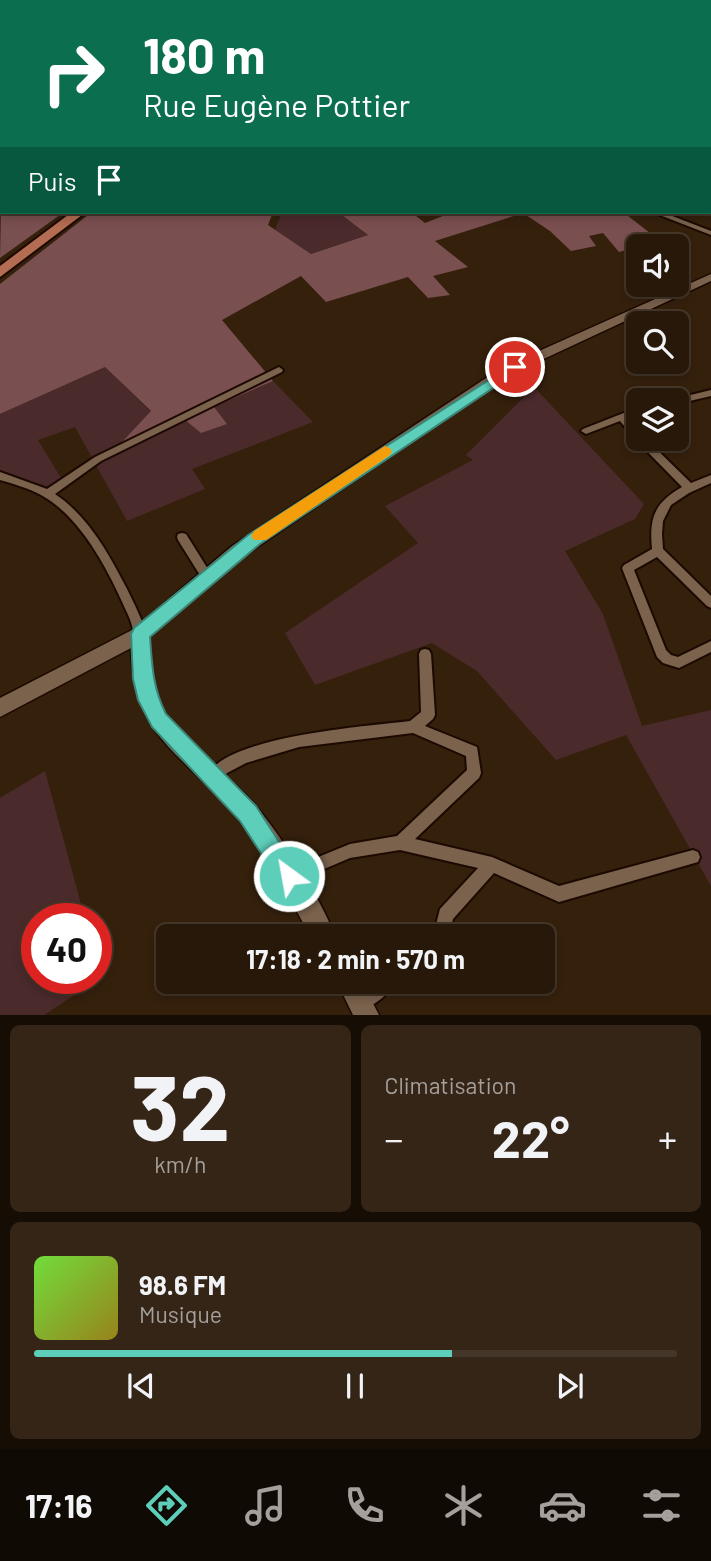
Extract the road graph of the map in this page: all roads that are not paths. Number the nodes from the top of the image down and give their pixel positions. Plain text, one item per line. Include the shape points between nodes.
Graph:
1 (67, 214) edge
2 (77, 214) edge
3 (659, 214) dead end
4 (711, 233) edge
5 (0, 265) edge
6 (0, 273) edge
7 (711, 277) edge
8 (279, 370) dead end
9 (711, 393) edge
10 (689, 398) edge
11 (626, 416) edge
12 (622, 419) junction
13 (626, 424) edge
14 (586, 431) dead end
15 (651, 451) edge
16 (0, 477) edge
17 (711, 480) edge
18 (689, 488) junction
19 (47, 494) junction
20 (182, 537) dead end
21 (658, 551) junction
22 (207, 577) junction
23 (711, 603) edge
24 (140, 634) junction
25 (711, 646) edge
26 (425, 654) dead end
27 (0, 708) edge
28 (413, 727) junction
29 (214, 776) junction
30 (400, 843) junction
31 (693, 857) dead end
32 (492, 863) junction
33 (289, 876) junction
34 (316, 924) edge
35 (444, 924) edge

1 - 5 highway
2 - 6 highway
3 - 4 street
7 - 22 street via 491,381 271,528
8 - 19 street via 98,459
9 - 10 street
11 - 12 street
12 - 13 street
12 - 14 street
15 - 18 street
16 - 19 street
17 - 18 street
18 - 21 street via 671,496 659,512
19 - 24 street via 90,534
20 - 22 street
21 - 23 street
21 - 25 street via 628,568 662,653 680,663
22 - 24 street
24 - 27 street
24 - 29 street via 148,700 159,721
26 - 28 street via 428,715
28 - 29 street via 299,741 243,757
28 - 30 street via 472,752 474,773
29 - 33 street via 248,814
30 - 32 street
30 - 33 street via 350,851
31 - 32 street via 559,894
32 - 35 street via 446,915
33 - 34 street

